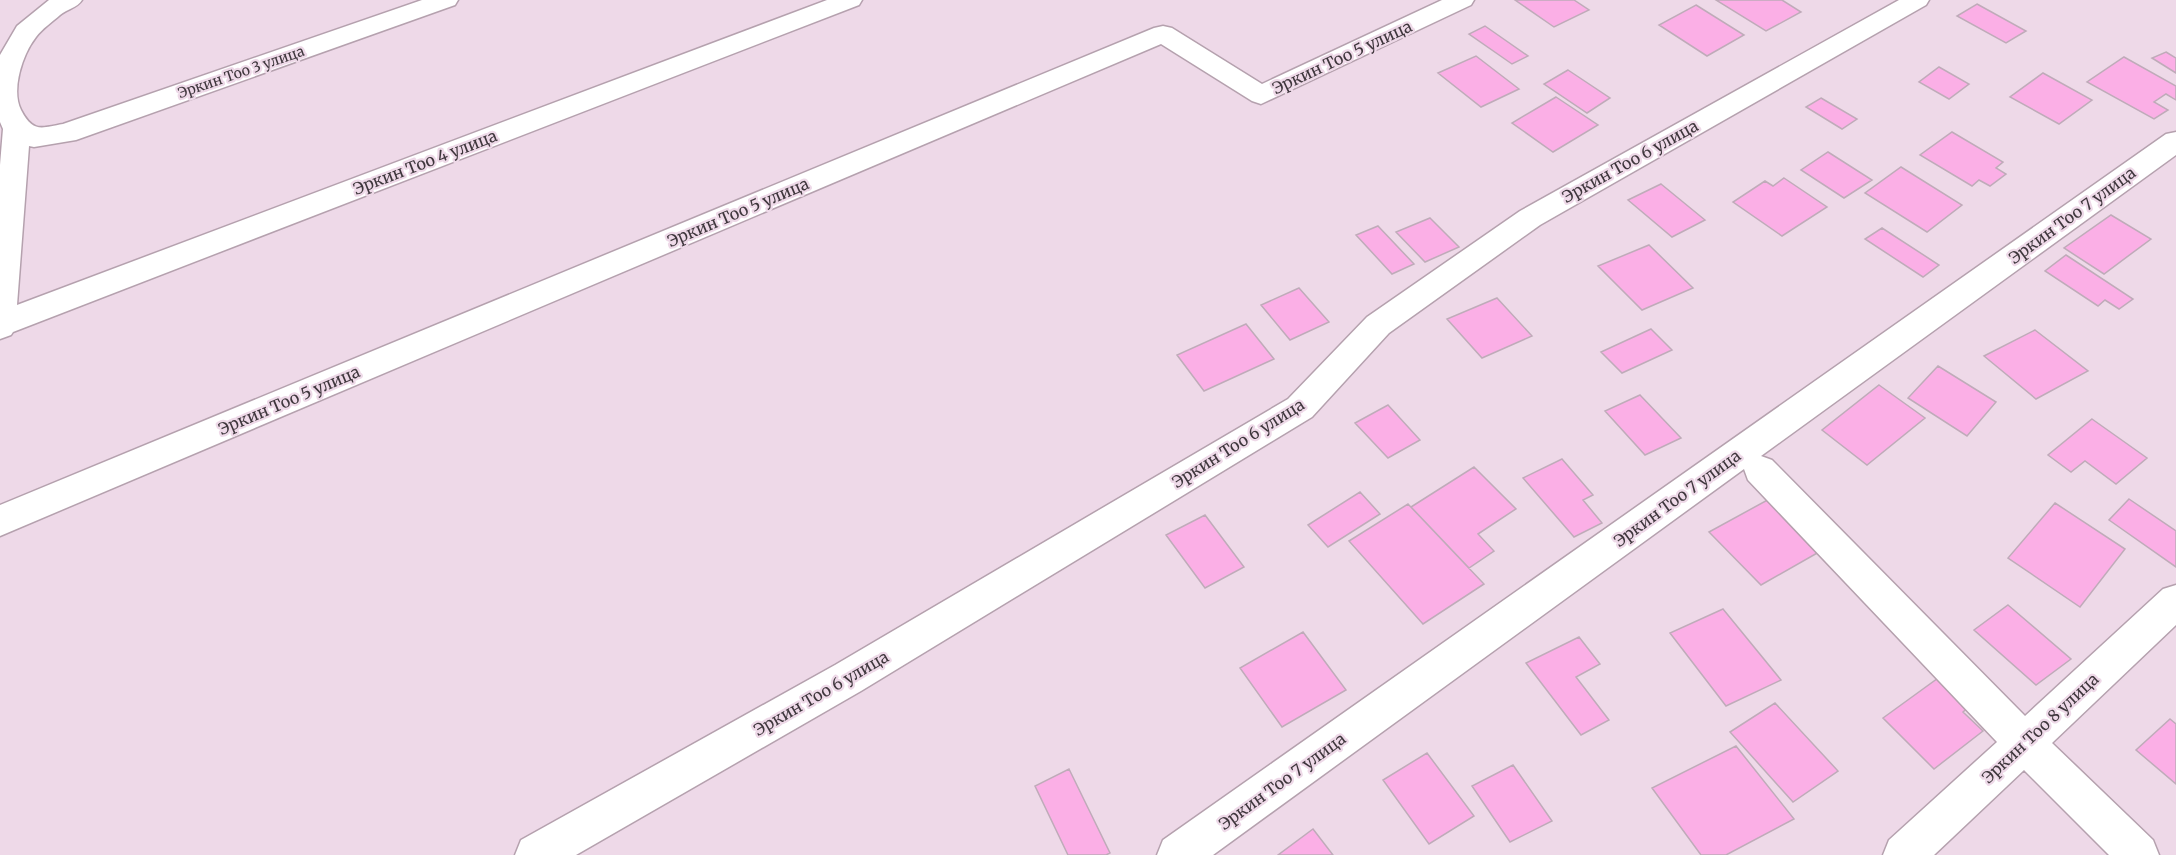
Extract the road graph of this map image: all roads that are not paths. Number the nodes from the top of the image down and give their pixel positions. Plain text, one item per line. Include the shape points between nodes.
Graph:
1 (70, 0) edge
2 (446, 0) edge
3 (850, 0) edge
4 (1462, 0) edge
5 (1917, 0) edge
6 (26, 133) junction
7 (2176, 141) edge
8 (0, 326) edge
9 (1760, 470) dead end
10 (0, 521) edge
11 (2176, 601) edge
12 (2024, 743) junction
13 (536, 855) edge
14 (1178, 855) edge
15 (1904, 855) edge
16 (2138, 855) edge

1 - 6 street via 54,7 26,32 10,60 3,100
2 - 6 street, Эркин Тоо 3 улица via 66,133
3 - 8 street, Эркин Тоо 4 улица
4 - 10 street, Эркин Тоо 5 улица via 1261,95 1163,34
5 - 13 street, Эркин Тоо 6 улица via 1530,218 1378,325 1300,408 848,678
6 - 8 street
7 - 14 street, Эркин Тоо 7 улица
9 - 12 street
11 - 12 street, Эркин Тоо 8 улица
12 - 15 street, Эркин Тоо 8 улица
12 - 16 street

